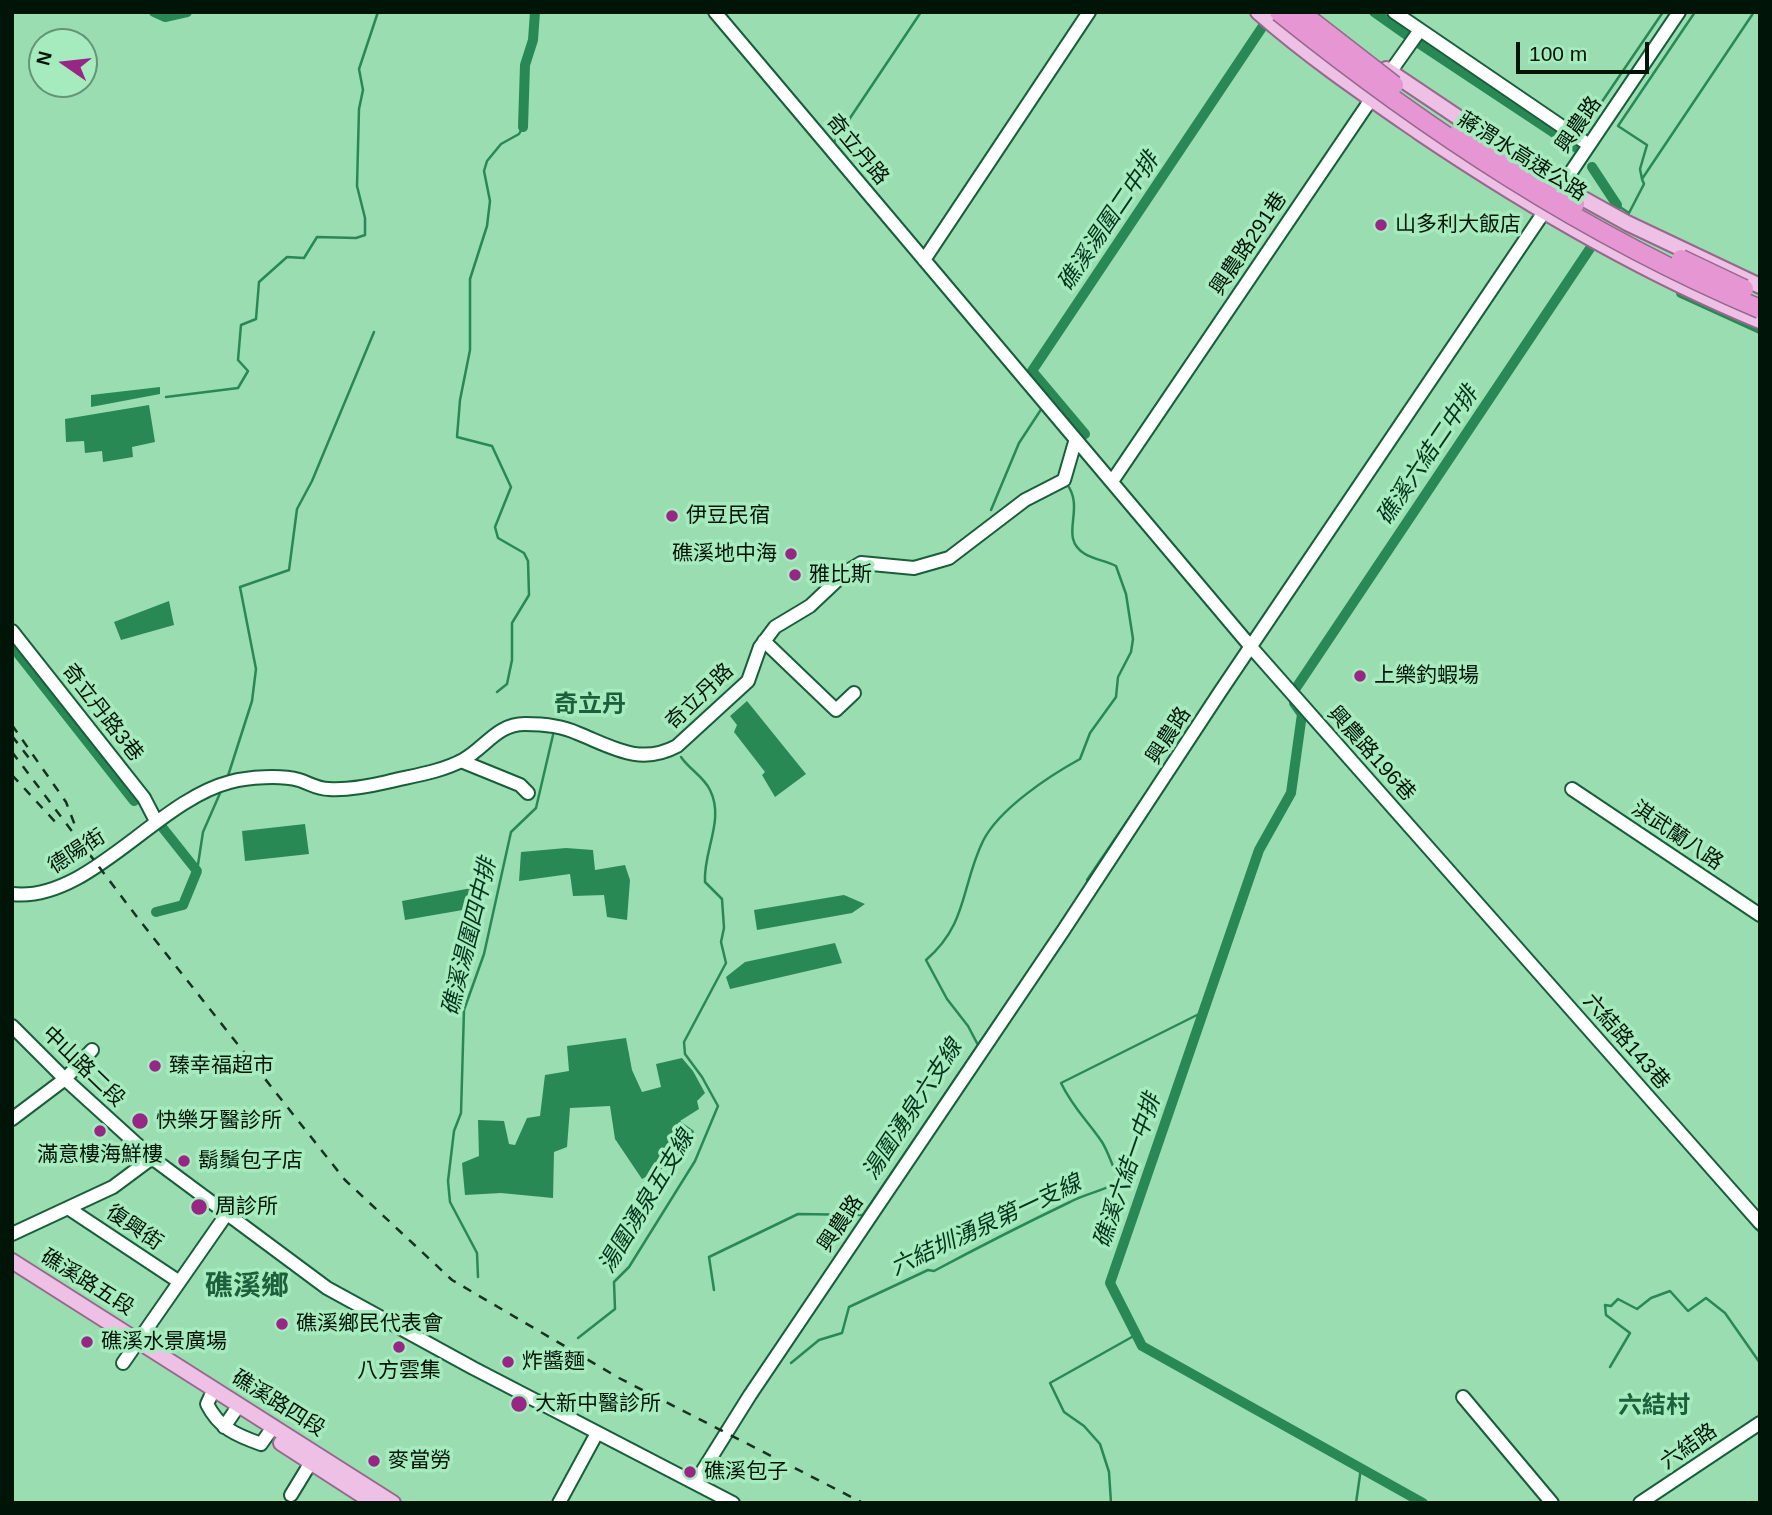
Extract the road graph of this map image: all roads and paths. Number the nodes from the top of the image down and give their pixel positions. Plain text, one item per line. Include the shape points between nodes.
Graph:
1 (715, 12) edge
2 (1089, 12) edge
3 (1258, 12) edge
4 (1279, 12) edge
5 (1300, 12) edge
6 (1313, 12) edge
7 (1394, 12) edge
8 (1679, 12) edge
9 (1420, 30) junction
10 (1391, 72) junction
11 (1371, 100) junction
12 (1482, 134) junction
13 (1590, 145) junction
14 (1464, 163) junction
15 (1560, 186) junction
16 (1544, 211) junction
17 (924, 260) junction
18 (1757, 288) edge
19 (1760, 309) edge
20 (1740, 313) junction
21 (1760, 321) edge
22 (1075, 442) junction
23 (1113, 480) junction
24 (12, 631) edge
25 (764, 641) junction
26 (1251, 647) junction
27 (854, 693) dead end
28 (461, 761) junction
29 (1572, 789) dead end
30 (528, 793) dead end
31 (156, 821) junction
32 (1462, 886) joint
33 (12, 894) edge
34 (1760, 915) edge
35 (12, 1026) edge
36 (92, 1050) dead end
37 (65, 1079) junction
38 (12, 1119) edge
39 (152, 1158) junction
40 (68, 1208) junction
41 (226, 1215) junction
42 (1760, 1223) edge
43 (12, 1234) edge
44 (12, 1261) edge
45 (12, 1270) edge
46 (178, 1281) junction
47 (137, 1345) junction
48 (123, 1363) dead end
49 (212, 1393) junction
50 (1463, 1397) dead end
51 (236, 1409) junction
52 (1760, 1423) edge
53 (224, 1427) junction
54 (270, 1431) junction
55 (597, 1433) junction
56 (314, 1458) junction
57 (695, 1483) junction
58 (291, 1494) dead end
59 (392, 1502) edge
60 (374, 1503) edge
61 (559, 1503) edge
62 (733, 1503) edge
63 (1552, 1503) edge
64 (1640, 1503) edge

1 - 17 street, 奇立丹路
2 - 17 street
3 - 11 main road
4 - 19 highway, 蔣渭水高速公路, bridge via 1440,134 1506,177 1617,241
5 - 18 highway, 蔣渭水高速公路, bridge via 1446,124 1573,203
6 - 10 main road
7 - 9 street
8 - 13 street, 興農路
9 - 10 street, 興農路291巷
9 - 13 street
10 - 11 street, 興農路291巷
10 - 12 main road
11 - 14 main road
11 - 23 street, 興農路291巷
12 - 14 main road via 1465,133 1460,138
12 - 15 main road
13 - 15 street, 興農路
14 - 16 main road
15 - 16 street, 興農路
15 - 18 main road
16 - 20 main road
16 - 26 street, 興農路
17 - 22 street, 奇立丹路
18 - 20 main road via 1756,302
20 - 21 main road
22 - 23 street, 奇立丹路
22 - 25 street, 奇立丹路 via 1063,480 1018,504 949,558 914,568 861,563 810,606 775,627
23 - 26 street, 奇立丹路
24 - 31 street, 奇立丹路3巷 via 144,797
25 - 27 street via 836,709
25 - 28 street, 奇立丹路 via 748,681 663,754 635,755 564,728 524,724 501,727
26 - 32 street, 興農路196巷
26 - 57 street, 興農路
28 - 30 street via 520,785
28 - 31 street, 奇立丹路 via 386,782 331,790 298,780 230,782
29 - 34 street, 淇武蘭八路
31 - 33 street, 德陽街 via 60,889 37,895
32 - 42 street, 六結路143巷
35 - 37 street, 中山路二段
36 - 37 street
37 - 38 street
37 - 39 street, 中山路二段
39 - 40 street, 復興街 via 113,1187
39 - 41 street, 中山路二段
40 - 43 street, 復興街
40 - 46 street, 復興街
41 - 46 street
41 - 55 street, 中山路二段 via 327,1288
44 - 47 main road, 礁溪路五段
45 - 47 main road, 礁溪路五段
46 - 47 street
47 - 48 street
47 - 49 main road, 礁溪路四段
49 - 51 main road, 礁溪路四段
49 - 53 street via 207,1404
50 - 63 street
51 - 53 street
51 - 54 main road, 礁溪路四段
52 - 64 street, 六結路
53 - 54 street via 261,1444
54 - 56 main road, 礁溪路四段
55 - 57 street, 中山路二段
55 - 61 street
56 - 58 street
56 - 59 main road, 礁溪路四段
56 - 60 main road, 礁溪路四段
57 - 62 street, 中山路二段

